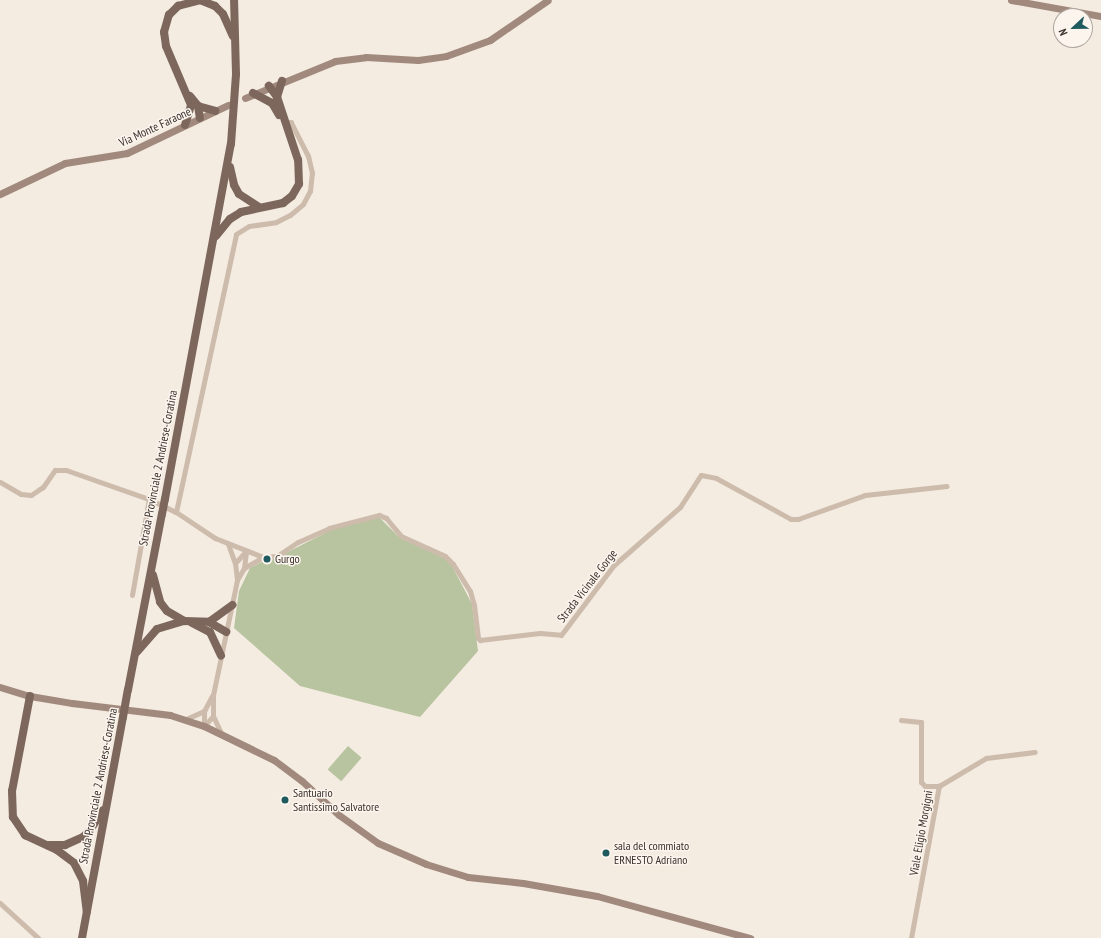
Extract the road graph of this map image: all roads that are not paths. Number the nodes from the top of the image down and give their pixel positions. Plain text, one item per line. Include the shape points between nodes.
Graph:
1 (201, 0) edge
2 (234, 0) edge
3 (548, 0) edge
4 (1011, 0) edge
5 (1101, 16) edge
6 (235, 42) junction
7 (282, 80) junction
8 (269, 86) junction
9 (253, 93) junction
10 (244, 98) dead end
11 (274, 100) junction
12 (228, 105) dead end
13 (194, 106) junction
14 (215, 111) junction
15 (200, 118) junction
16 (284, 122) junction
17 (185, 125) junction
18 (229, 162) junction
19 (0, 194) edge
20 (259, 207) junction
21 (215, 236) junction
22 (0, 482) edge
23 (947, 486) dead end
24 (149, 499) junction
25 (176, 512) junction
26 (228, 544) junction
27 (246, 551) junction
28 (263, 557) junction
29 (235, 563) junction
30 (152, 568) junction
31 (244, 568) junction
32 (237, 580) junction
33 (132, 595) dead end
34 (232, 605) junction
35 (188, 622) junction
36 (209, 622) junction
37 (210, 632) junction
38 (226, 632) junction
39 (135, 654) junction
40 (221, 656) junction
41 (0, 688) edge
42 (213, 695) junction
43 (30, 696) junction
44 (204, 711) junction
45 (212, 716) junction
46 (186, 719) junction
47 (901, 720) dead end
48 (204, 726) junction
49 (221, 733) junction
50 (1035, 752) dead end
51 (939, 786) junction
52 (108, 800) junction
53 (42, 844) junction
54 (0, 903) edge
55 (87, 912) junction
56 (38, 938) edge
57 (82, 938) edge
58 (750, 938) edge
59 (911, 938) edge

1 - 6 main road via 215,6 223,14
1 - 13 main road via 178,6 169,15 164,32 166,46
2 - 6 main road, Strada Provinciale 2 Andriese-Coratina
3 - 7 main road via 490,40 446,56 418,60 352,58 335,61
4 - 5 main road
6 - 18 main road, Strada Provinciale 2 Andriese-Coratina via 236,99
7 - 8 main road
7 - 11 main road
8 - 9 main road
8 - 11 main road
9 - 10 main road
9 - 11 main road
11 - 16 main road
12 - 14 main road, Via Monte Faraone
13 - 14 main road
13 - 15 main road
13 - 17 main road
14 - 15 main road, Via Monte Faraone
15 - 17 main road, Via Monte Faraone
16 - 20 main road via 298,160 299,184 292,196 283,203 272,207
16 - 25 street via 291,122 308,156 312,173 310,191 303,204 290,215 276,222 249,226 236,234
17 - 19 main road, Via Monte Faraone via 118,156 60,164
18 - 20 main road via 234,185 239,194
18 - 21 main road, Strada Provinciale 2 Andriese-Coratina
20 - 21 main road via 230,219
21 - 30 main road, Strada Provinciale 2 Andriese-Coratina, bridge
22 - 24 street via 20,494 32,496 43,487 55,470 66,470
23 - 28 street, Strada Vicinale Gorge via 865,495 798,519 791,519 716,478 701,475 680,508 614,565 561,635 540,633 480,640 470,591 453,564 446,556 401,536 386,518 379,514 329,528 298,542 277,556
24 - 25 street
24 - 33 street
25 - 26 street
26 - 27 street
26 - 29 street
27 - 28 street
27 - 29 street
27 - 31 street
28 - 31 street
29 - 32 street
30 - 35 main road via 160,602 167,612
30 - 39 main road, Strada Provinciale 2 Andriese-Coratina
31 - 32 street
32 - 34 street
34 - 36 main road
34 - 38 street
35 - 36 main road
35 - 37 main road
35 - 39 main road via 157,628
36 - 38 main road
37 - 38 main road
37 - 40 main road
38 - 40 street
39 - 52 main road, Strada Provinciale 2 Andriese-Coratina, bridge
40 - 42 street
41 - 43 main road
42 - 44 street
42 - 45 street
43 - 46 main road via 139,710
43 - 53 main road via 12,791 12,812 20,831
44 - 46 street
44 - 48 street
45 - 48 street
45 - 49 street
46 - 48 main road
47 - 51 street via 922,722 921,782 925,786
48 - 49 main road
49 - 58 main road via 274,760 359,831 401,854 468,877 523,883 596,896
50 - 51 street, Viale Eligio Morgigni via 986,758
51 - 59 street, Viale Eligio Morgigni
52 - 53 main road via 92,830 83,837 65,845
52 - 55 main road, Strada Provinciale 2 Andriese-Coratina
53 - 55 main road via 68,857 79,869
54 - 56 street
55 - 57 main road, Strada Provinciale 2 Andriese-Coratina

